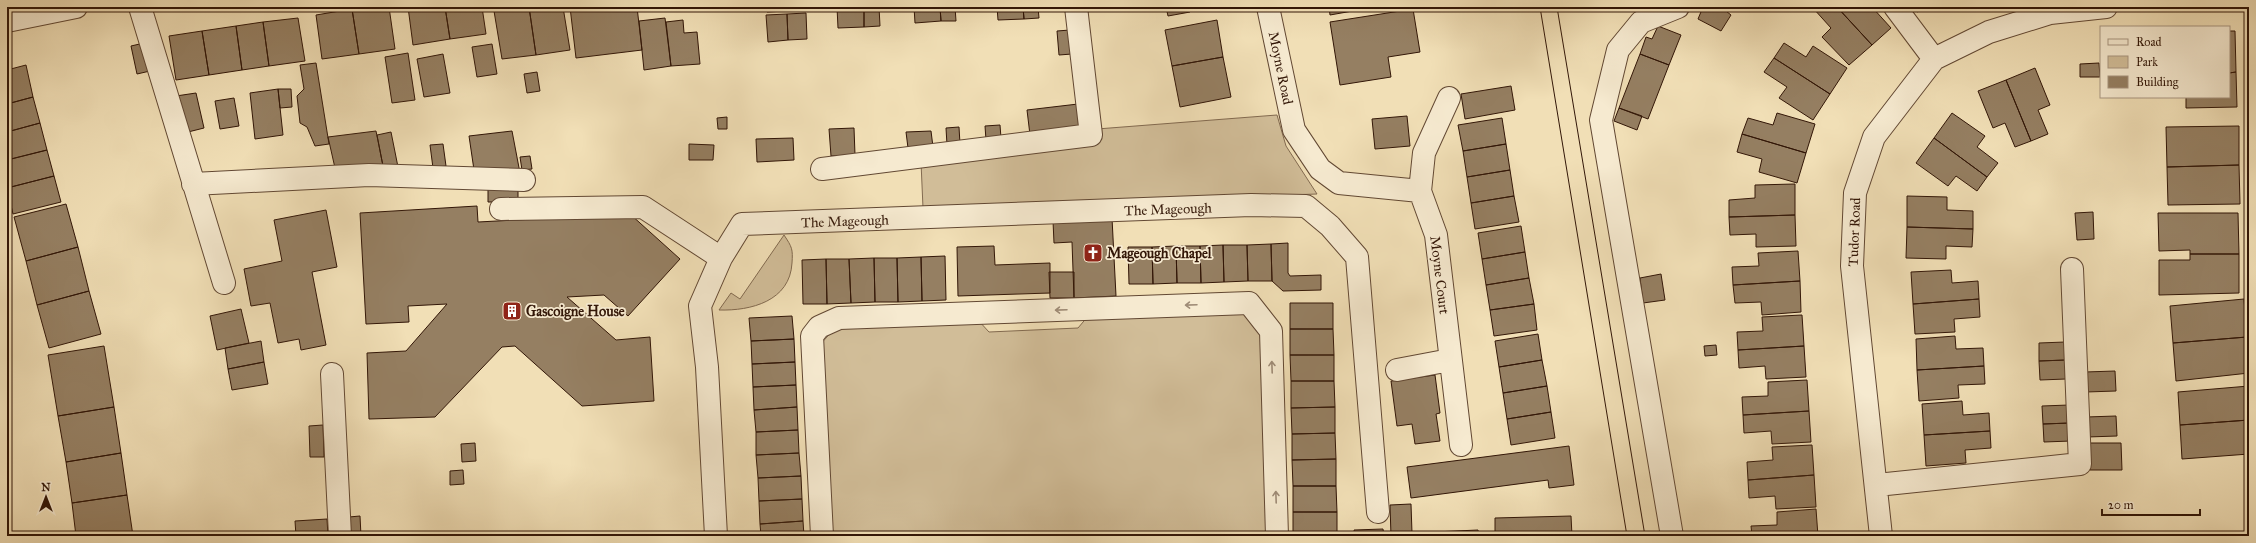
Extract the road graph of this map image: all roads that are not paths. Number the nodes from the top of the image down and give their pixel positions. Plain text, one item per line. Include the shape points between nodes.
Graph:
1 (76, 7) edge
2 (140, 7) edge
3 (1076, 7) edge
4 (1268, 7) edge
5 (1678, 7) edge
6 (1894, 7) edge
7 (2106, 7) edge
8 (7, 21) edge
9 (1934, 59) junction
10 (1449, 98) dead end
11 (822, 169) dead end
12 (524, 180) dead end
13 (193, 184) junction
14 (1420, 191) junction
15 (501, 209) dead end
16 (721, 258) junction
17 (2072, 269) dead end
18 (224, 283) dead end
19 (1450, 360) junction
20 (1397, 370) dead end
21 (332, 374) dead end
22 (1461, 445) dead end
23 (1877, 485) junction
24 (1378, 512) dead end
25 (340, 536) edge
26 (716, 536) edge
27 (822, 536) edge
28 (1277, 536) edge
29 (1672, 536) edge
30 (1881, 536) edge

1 - 8 street
2 - 13 street
3 - 11 street via 1091,135
4 - 14 street, Moyne Road via 1294,130 1320,169 1339,183
5 - 29 street via 1640,22 1618,50 1601,120
6 - 9 street
7 - 9 street, Tudor Road via 2050,13 1989,32
9 - 23 street, Tudor Road via 1874,137 1855,193 1852,266
10 - 14 street, Moyne Court via 1424,153
12 - 13 street via 369,174
13 - 18 street
14 - 19 street, Moyne Court via 1436,235
15 - 16 street via 643,207
16 - 24 street, The Mageough via 742,224 1306,206 1330,226 1357,257
16 - 26 street, The Mageough via 700,306 707,367
17 - 23 street via 2080,464
19 - 20 street
19 - 22 street, Moyne Court
21 - 25 street
23 - 30 street, Tudor Road
28 -> 27 street via 1271,331 1249,303 839,318 819,327 812,336

